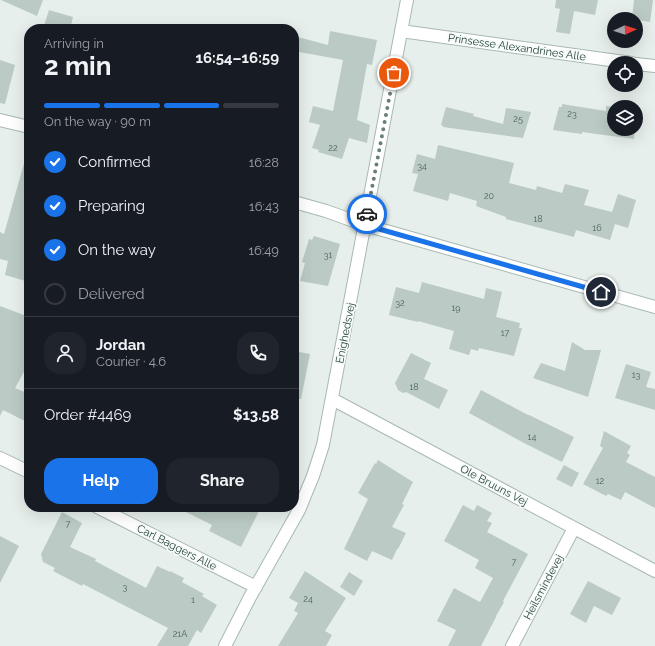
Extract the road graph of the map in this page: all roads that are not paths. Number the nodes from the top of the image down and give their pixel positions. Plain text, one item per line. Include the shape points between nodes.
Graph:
1 (407, 0) edge
2 (401, 31) junction
3 (607, 60) edge
4 (643, 65) edge
5 (655, 66) edge
6 (0, 120) edge
7 (24, 126) edge
8 (299, 203) edge
9 (365, 225) junction
10 (655, 307) edge
11 (332, 399) junction
12 (0, 458) edge
13 (24, 470) edge
14 (299, 510) edge
15 (107, 512) edge
16 (298, 512) edge
17 (574, 528) junction
18 (655, 571) edge
19 (256, 587) junction
20 (225, 646) edge
21 (512, 646) edge

1 - 2 street, Enighedsvej
2 - 3 street, Prinsesse Alexandrines Alle
2 - 9 street, Enighedsvej
4 - 5 street
6 - 7 street
8 - 9 street
9 - 10 street
9 - 11 street, Enighedsvej
11 - 14 street, Enighedsvej via 323,445
11 - 17 street, Ole Bruuns Vej
12 - 13 street
15 - 19 street, Carl Baggers Alle
16 - 19 street, Enighedsvej
17 - 18 street, Ole Bruuns Vej
17 - 21 street, Heilsmindevej
19 - 20 street, Enighedsvej

